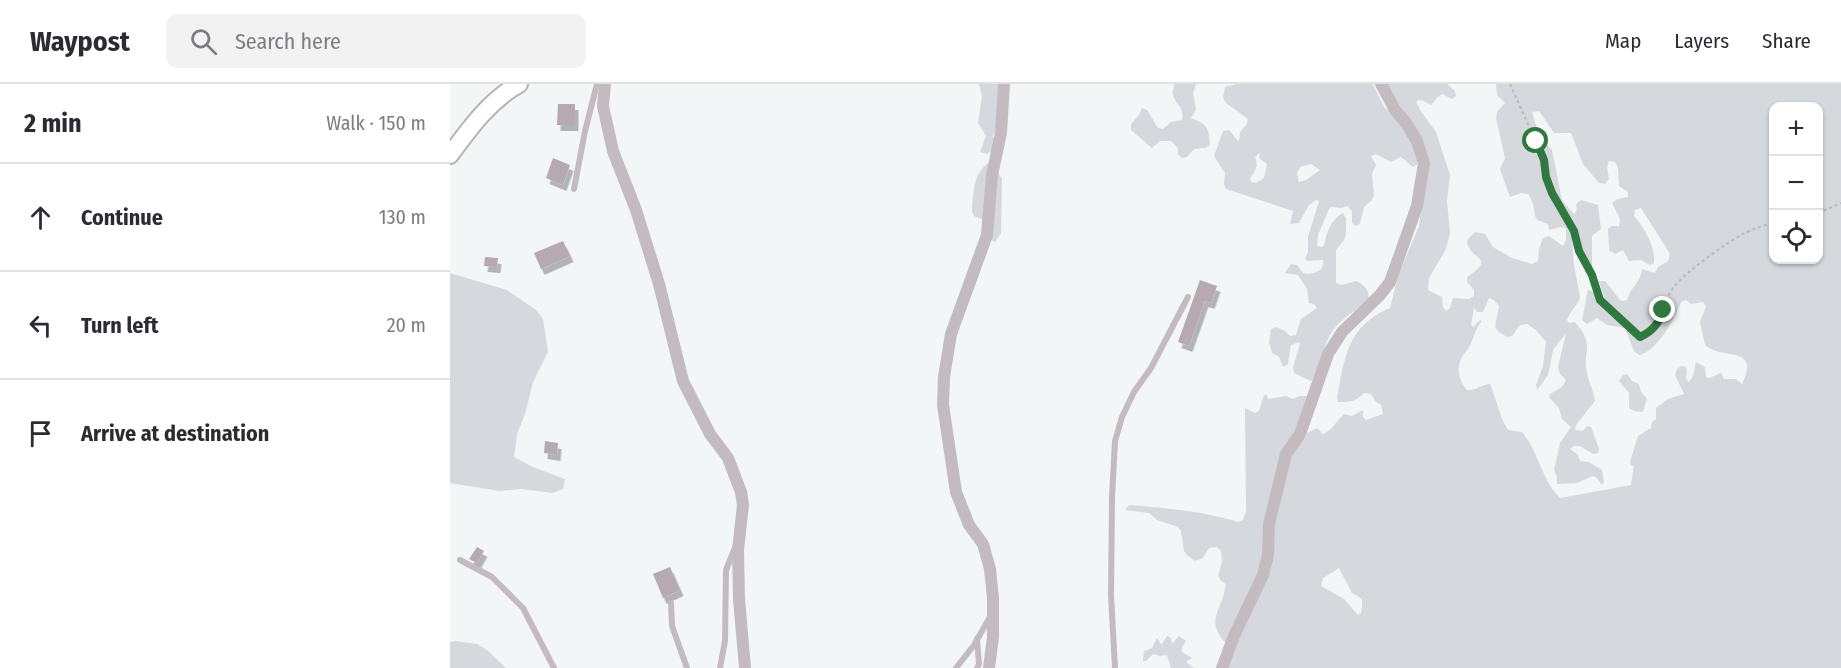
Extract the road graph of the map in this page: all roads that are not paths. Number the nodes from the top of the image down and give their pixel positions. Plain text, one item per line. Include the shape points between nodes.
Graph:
1 (519, 84) edge
2 (597, 84) edge
3 (605, 84) edge
4 (1004, 84) edge
5 (1381, 84) edge
6 (450, 154) edge
7 (574, 189) dead end
8 (1188, 297) dead end
9 (739, 539) junction
10 (460, 560) dead end
11 (671, 603) dead end
12 (993, 611) junction
13 (977, 639) junction
14 (958, 667) edge
15 (554, 668) edge
16 (687, 668) edge
17 (720, 668) edge
18 (745, 668) edge
19 (977, 668) edge
20 (989, 668) edge
21 (1115, 668) edge
22 (1222, 668) edge

1 - 6 street via 478,118
2 - 7 lane
3 - 9 street via 603,106 613,151 659,284 683,381 710,434 728,458 741,492
4 - 12 street via 987,235 951,334 943,405 956,492 969,525 983,544 990,569
5 - 22 street via 1418,141 1424,163 1417,206 1390,282 1342,332 1328,354 1300,434 1287,454 1269,524 1263,575
8 - 21 lane via 1134,392 1115,441 1111,583
9 - 17 lane via 726,570 725,641
9 - 18 street
10 - 15 lane via 492,577 523,608
11 - 16 lane via 672,626
12 - 13 lane
12 - 20 street
13 - 14 lane
13 - 19 lane

